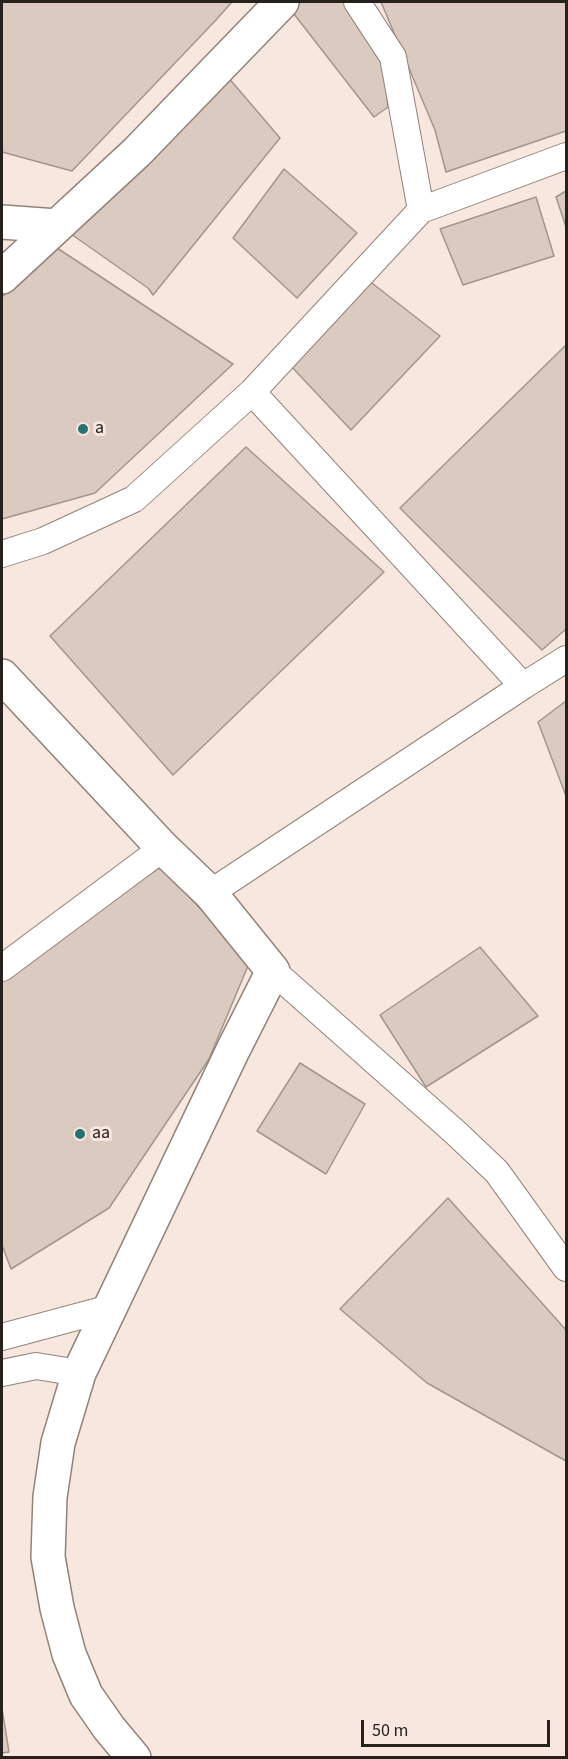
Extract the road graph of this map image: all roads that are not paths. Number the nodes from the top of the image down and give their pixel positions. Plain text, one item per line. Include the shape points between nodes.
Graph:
1 (282, 2) edge
2 (357, 2) edge
3 (567, 156) edge
4 (421, 210) junction
5 (2, 222) edge
6 (57, 226) junction
7 (2, 277) edge
8 (252, 392) junction
9 (2, 554) edge
10 (567, 659) edge
11 (2, 676) edge
12 (523, 686) junction
13 (163, 848) junction
14 (210, 893) junction
15 (2, 968) edge
16 (273, 971) junction
17 (567, 1268) edge
18 (110, 1308) junction
19 (2, 1337) edge
20 (2, 1373) edge
21 (79, 1373) junction
22 (134, 1758) edge

1 - 6 street via 137,152
2 - 4 street via 393,57
3 - 4 street
4 - 8 street
5 - 6 street
6 - 7 street
8 - 9 street via 134,499 43,541
8 - 12 street
10 - 12 street
11 - 13 street
12 - 14 street
13 - 14 street
13 - 15 street
14 - 16 street
16 - 17 street via 496,1172
16 - 18 street
18 - 19 street
18 - 21 street
20 - 21 street via 36,1366
21 - 22 street via 58,1443 50,1497 48,1557 66,1642 86,1695

